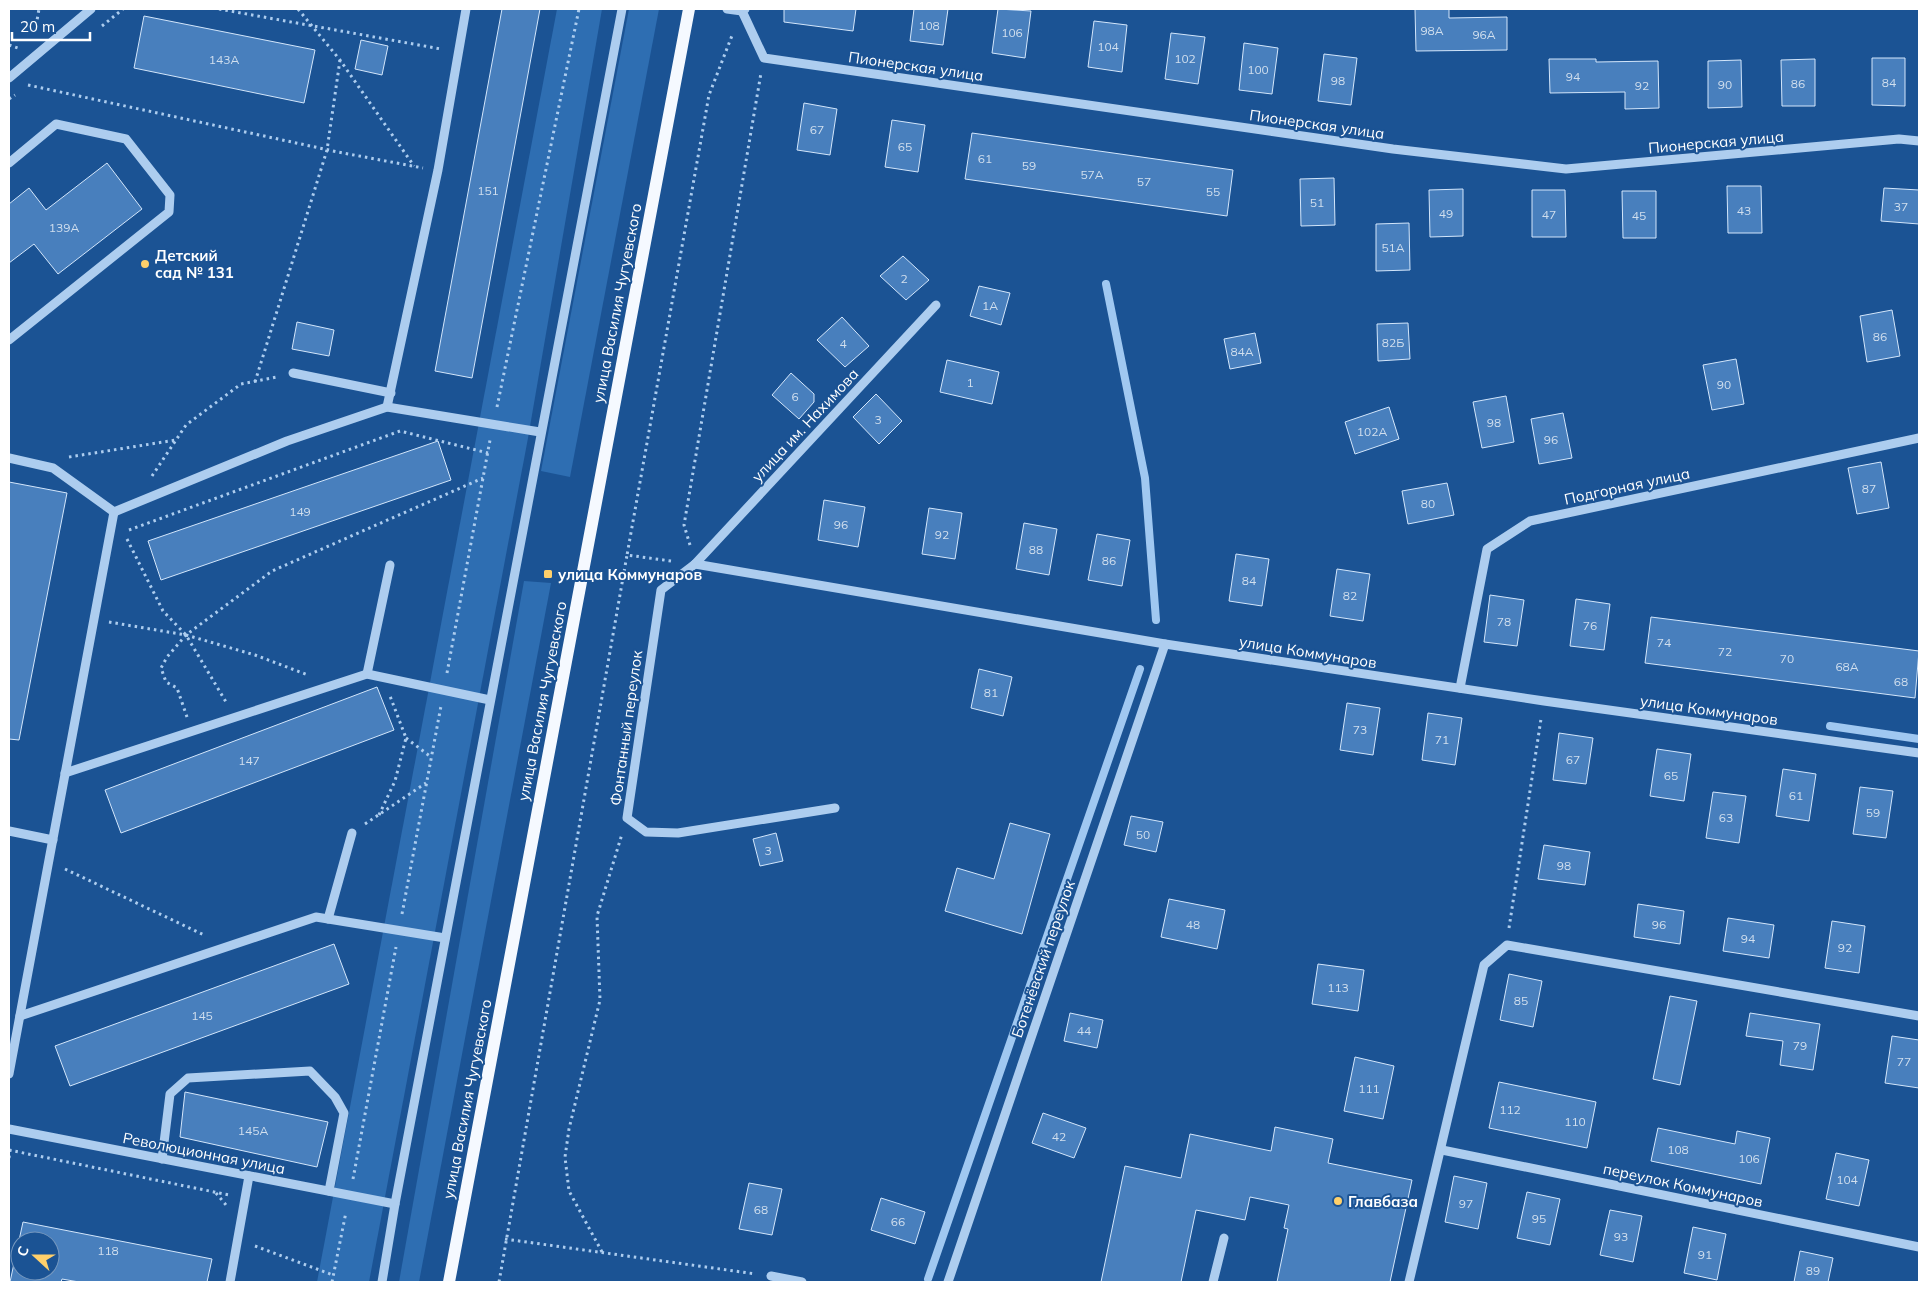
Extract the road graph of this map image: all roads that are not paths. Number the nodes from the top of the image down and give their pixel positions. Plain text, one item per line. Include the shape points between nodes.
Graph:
1 (91, 9) edge
2 (466, 9) edge
3 (622, 9) edge
4 (689, 9) edge
5 (727, 9) edge
6 (743, 10) edge
7 (9, 78) edge
8 (1919, 141) edge
9 (9, 163) edge
10 (936, 305) dead end
11 (9, 340) edge
12 (293, 373) road end
13 (390, 393) junction
14 (388, 407) junction
15 (540, 432) junction
16 (1919, 438) edge
17 (9, 458) edge
18 (114, 512) junction
19 (695, 564) junction
20 (390, 565) dead end
21 (1165, 644) junction
22 (367, 674) junction
23 (1460, 688) junction
24 (490, 700) junction
25 (1919, 753) edge
26 (65, 773) junction
27 (835, 808) dead end
28 (9, 831) edge
29 (352, 833) road end
30 (53, 840) junction
31 (328, 919) junction
32 (445, 938) junction
33 (20, 1016) junction
34 (1919, 1016) edge
35 (9, 1074) edge
36 (9, 1129) edge
37 (1442, 1150) junction
38 (162, 1159) junction
39 (249, 1176) junction
40 (329, 1191) junction
41 (395, 1204) junction
42 (1224, 1238) dead end
43 (1919, 1247) edge
44 (771, 1276) road end
45 (230, 1282) edge
46 (382, 1282) edge
47 (449, 1282) edge
48 (802, 1282) edge
49 (948, 1282) edge
50 (1214, 1282) edge
51 (1409, 1282) edge

1 - 7 street
2 - 13 street via 438,170
3 - 15 street
4 - 47 main road, улица Василия Чугуевского
5 - 6 street
6 - 8 street, Пионерская улица via 764,58 1393,149 1566,169 1899,139
9 - 11 street via 56,124 126,139 170,196 168,212
10 - 19 street, улица им. Нахимова
12 - 13 street
13 - 14 street
14 - 15 street
14 - 18 street via 287,441
15 - 24 street
16 - 23 street, Подгорная улица via 1530,521 1487,549
17 - 18 street via 53,468
18 - 26 street
19 - 21 street, улица Коммунаров
19 - 27 street, Фонтанный переулок via 661,590 627,818 646,832 678,833
20 - 22 street
21 - 23 street, улица Коммунаров
21 - 49 street, Ботенёвский переулок
22 - 24 street
22 - 26 street
23 - 25 street, улица Коммунаров
24 - 32 street
26 - 30 street
28 - 30 street
29 - 31 street
30 - 33 street
31 - 32 street
31 - 33 street via 316,917
32 - 41 street
33 - 35 street
34 - 37 street via 1507,945 1484,965
36 - 38 street, Революционная улица
37 - 43 street, переулок Коммунаров
37 - 51 street
38 - 39 street, Революционная улица
38 - 40 street via 170,1094 188,1078 310,1071 335,1097 344,1113
39 - 40 street, Революционная улица
39 - 45 street
40 - 41 street, Революционная улица
41 - 46 street
42 - 50 street
44 - 48 street

